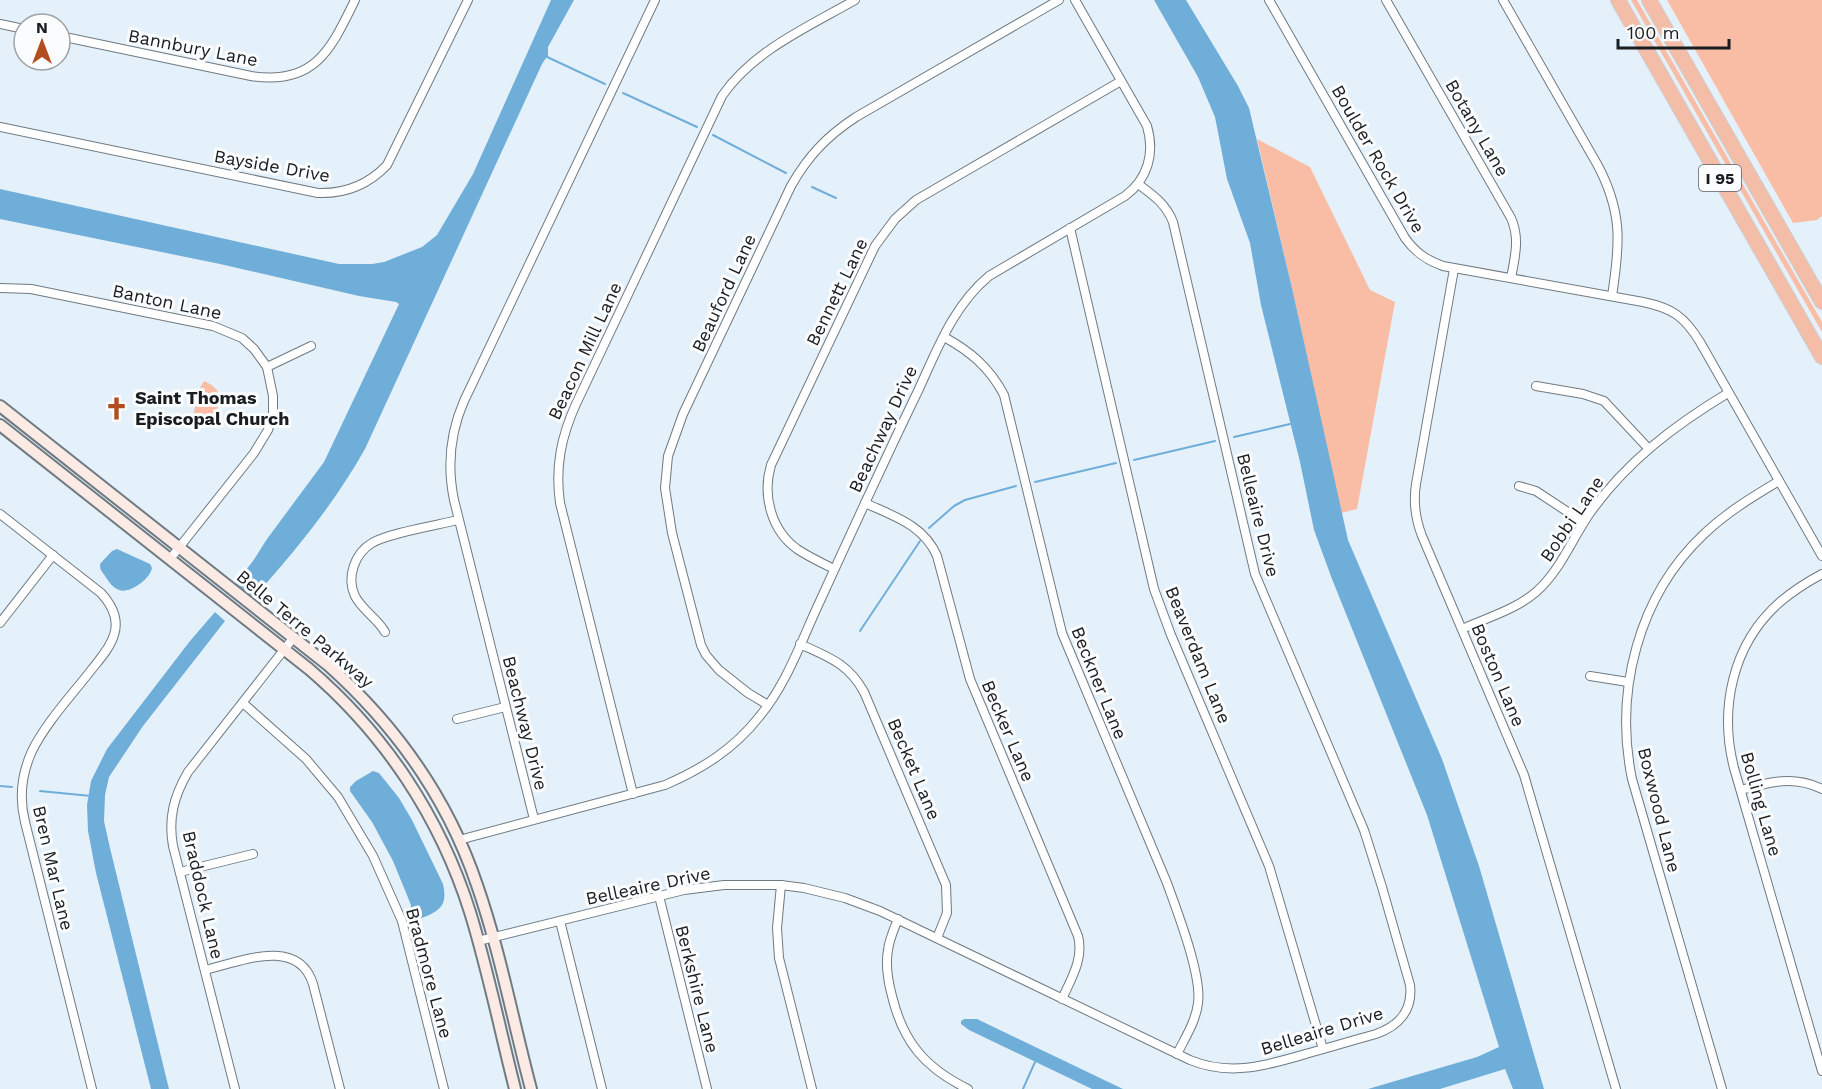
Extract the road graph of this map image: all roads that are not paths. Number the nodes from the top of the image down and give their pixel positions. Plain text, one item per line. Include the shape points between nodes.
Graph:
1 (355, 0) edge
2 (468, 0) edge
3 (655, 0) edge
4 (855, 0) edge
5 (1059, 0) edge
6 (1075, 0) edge
7 (1269, 0) edge
8 (1386, 0) edge
9 (1503, 0) edge
10 (1618, 0) edge
11 (1649, 0) edge
12 (72, 39) edge
13 (1121, 81) junction
14 (0, 127) edge
15 (1138, 184) junction
16 (1070, 228) junction
17 (1454, 268) junction
18 (1511, 278) junction
19 (0, 288) edge
20 (1612, 296) junction
21 (1822, 302) edge
22 (944, 337) junction
23 (311, 346) dead end
24 (1822, 357) edge
25 (267, 367) junction
26 (1536, 386) dead end
27 (1728, 393) junction
28 (0, 406) edge
29 (0, 425) edge
30 (28, 428) junction
31 (19, 440) junction
32 (1648, 448) junction
33 (1779, 481) junction
34 (1519, 486) dead end
35 (865, 503) junction
36 (0, 514) edge
37 (459, 520) junction
38 (1583, 522) junction
39 (180, 546) junction
40 (53, 555) junction
41 (1822, 556) edge
42 (170, 559) junction
43 (834, 569) junction
44 (1822, 574) edge
45 (0, 623) edge
46 (1462, 629) junction
47 (385, 632) dead end
48 (294, 637) junction
49 (800, 644) junction
50 (285, 650) junction
51 (1590, 676) dead end
52 (1628, 682) junction
53 (243, 703) junction
54 (768, 705) junction
55 (505, 706) junction
56 (457, 718) dead end
57 (1822, 789) edge
58 (1740, 790) junction
59 (633, 794) junction
60 (534, 819) junction
61 (459, 840) junction
62 (253, 854) dead end
63 (180, 872) junction
64 (781, 885) junction
65 (659, 896) junction
66 (898, 919) junction
67 (560, 921) junction
68 (492, 937) junction
69 (937, 938) junction
70 (478, 941) junction
71 (205, 970) junction
72 (1062, 999) junction
73 (1323, 1049) junction
74 (1177, 1054) junction
75 (1822, 1071) edge
76 (92, 1089) edge
77 (235, 1089) edge
78 (340, 1089) edge
79 (444, 1089) edge
80 (515, 1089) edge
81 (531, 1089) edge
82 (602, 1089) edge
83 (707, 1089) edge
84 (812, 1089) edge
85 (968, 1089) edge
86 (1616, 1089) edge
87 (1722, 1089) edge

1 - 12 street, Bannbury Lane via 325,55 307,68 278,78 251,76
2 - 14 street, Bayside Drive via 387,165 369,181 346,191 318,193
3 - 37 street, Beachway Drive via 461,408 450,461
4 - 59 street, Beacon Mill Lane via 765,52 735,78 722,96 564,432 558,468 560,503
5 - 54 street, Beauford Lane via 856,117 813,151 791,186 683,414 668,456 665,495 697,632 706,655 719,670
6 - 13 street
7 - 17 street, Boulder Rock Drive via 1410,244 1430,261
8 - 18 street, Botany Lane via 1511,218 1517,242
9 - 20 street via 1610,192 1618,241
10 - 24 highway, I 95
11 - 21 highway, I 95
13 - 15 street via 1150,136 1149,161
13 - 43 street, Bennett Lane via 916,200 895,219 875,246 768,476 769,506 781,532 796,548
15 - 16 street, Beachway Drive via 1125,196
15 - 73 street, Belleaire Drive via 1164,206 1175,229 1255,574 1364,830 1410,985 1407,1009 1394,1026
16 - 22 street, Beachway Drive via 982,282 958,310
16 - 73 street, Beaverdam Lane via 1154,588 1269,866
17 - 18 street, Boulder Rock Drive
17 - 46 street, Boston Lane via 1414,500 1422,536
18 - 20 street, Boulder Rock Drive
19 - 25 street, Banton Lane via 25,288 213,326 242,338
20 - 27 street, Boulder Rock Drive via 1659,305 1678,315 1696,335
22 - 35 street, Beachway Drive
22 - 74 street, Beckner Lane via 976,357 1004,395 1062,633 1179,917 1199,996 1195,1016
23 - 25 street
25 - 39 street, Banton Lane via 273,396 268,430
26 - 32 street via 1604,401
27 - 32 street, Bobbi Lane
27 - 33 street, Boulder Rock Drive
28 - 30 main road, Belle Terre Parkway
29 - 31 main road, Belle Terre Parkway
30 - 31 main road
30 - 39 main road, Belle Terre Parkway
31 - 42 main road, Belle Terre Parkway
32 - 38 street, Bobbi Lane
33 - 41 street, Boulder Rock Drive
33 - 52 street, Boxwood Lane via 1719,520 1681,559 1647,618
34 - 38 street via 1536,491
35 - 43 street, Beachway Drive
35 - 72 street, Becker Lane via 912,526 930,542 937,556 970,679 1078,936 1078,963
36 - 40 street, Bren Mar Lane
37 - 47 street via 380,539 359,555 352,571 353,590
37 - 55 street, Beachway Drive
38 - 46 street, Bobbi Lane via 1554,572 1538,590 1521,603
39 - 42 street, Banton Lane
39 - 48 main road, Belle Terre Parkway
40 - 45 street
40 - 76 street, Bren Mar Lane via 104,596 115,619 115,634 107,650 33,750 22,795 25,822
42 - 50 main road, Belle Terre Parkway
43 - 49 street, Beachway Drive
44 - 58 street, Bolling Lane via 1770,612 1738,661 1727,729
46 - 86 street, Boston Lane via 1526,781
48 - 50 street, Braddock Lane
48 - 61 main road, Belle Terre Parkway via 347,682 386,724 426,778
49 - 54 street, Beachway Drive
49 - 69 street, Becket Lane via 846,668 872,710 946,885 947,913
50 - 53 street, Braddock Lane
50 - 70 main road, Belle Terre Parkway via 349,706 379,739 410,783 449,856
51 - 52 street
52 - 87 street, Boxwood Lane via 1626,730 1632,779
53 - 63 street, Braddock Lane via 188,772 176,794 171,830
53 - 79 street, Bradmore Lane via 314,768 338,797 373,856 402,921
54 - 59 street, Beachway Drive via 744,734 715,759 665,785
55 - 56 street
55 - 60 street, Beachway Drive
57 - 58 street via 1786,780
58 - 75 street, Bolling Lane
59 - 60 street, Beachway Drive
60 - 61 street, Beachway Drive
61 - 68 main road, Belle Terre Parkway
62 - 63 street
63 - 71 street, Braddock Lane
64 - 65 street, Belleaire Drive via 724,885
64 - 66 street, Belleaire Drive via 845,898
64 - 84 street via 779,958
65 - 67 street, Belleaire Drive
65 - 83 street, Berkshire Lane
66 - 69 street, Belleaire Drive
66 - 85 street via 888,947 887,968 902,1030 929,1065
67 - 68 street, Belleaire Drive
67 - 82 street
68 - 70 street, Belleaire Drive
68 - 81 main road, Belle Terre Parkway
69 - 72 street, Belleaire Drive
70 - 80 main road, Belle Terre Parkway
71 - 77 street, Braddock Lane
71 - 78 street via 275,955 300,964 312,979
72 - 74 street, Belleaire Drive
73 - 74 street, Belleaire Drive via 1240,1070 1207,1066

